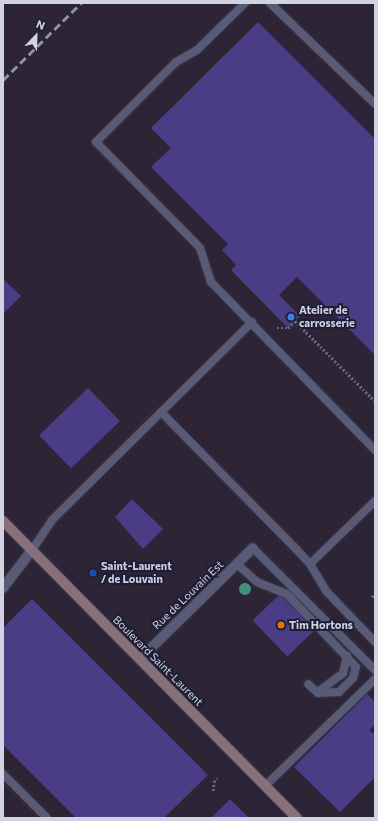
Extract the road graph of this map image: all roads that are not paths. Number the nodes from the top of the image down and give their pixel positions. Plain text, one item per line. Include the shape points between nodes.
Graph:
1 (245, 3) edge
2 (270, 3) edge
3 (375, 104) edge
4 (252, 322) junction
5 (161, 412) junction
6 (375, 450) edge
7 (375, 501) edge
8 (3, 521) edge
9 (253, 548) joint
10 (32, 550) junction
11 (237, 564) junction
12 (310, 564) junction
13 (3, 588) edge
14 (375, 642) edge
15 (347, 655) junction
16 (140, 660) junction
17 (375, 670) edge
18 (375, 679) edge
19 (308, 684) dead end
20 (318, 693) junction
21 (3, 774) edge
22 (265, 786) junction
23 (47, 818) edge
24 (297, 818) edge

1 - 4 lane via 197,50 176,62 96,142 200,248 211,282
2 - 3 lane
4 - 5 lane
4 - 6 lane
5 - 10 lane via 53,520
5 - 12 lane
7 - 12 lane
8 - 10 main road, Boulevard Saint-Laurent
9 - 11 street, Rue de Louvain Est
9 - 17 lane
10 - 13 street
10 - 16 main road, Boulevard Saint-Laurent
11 - 15 lane via 257,582 287,594
11 - 16 street, Rue de Louvain Est
12 - 14 lane via 326,591
15 - 20 lane via 343,673
15 - 20 lane via 356,667 353,678 339,692
16 - 22 main road, Boulevard Saint-Laurent
18 - 22 lane
19 - 20 lane
21 - 23 lane
22 - 24 main road, Boulevard Saint-Laurent

